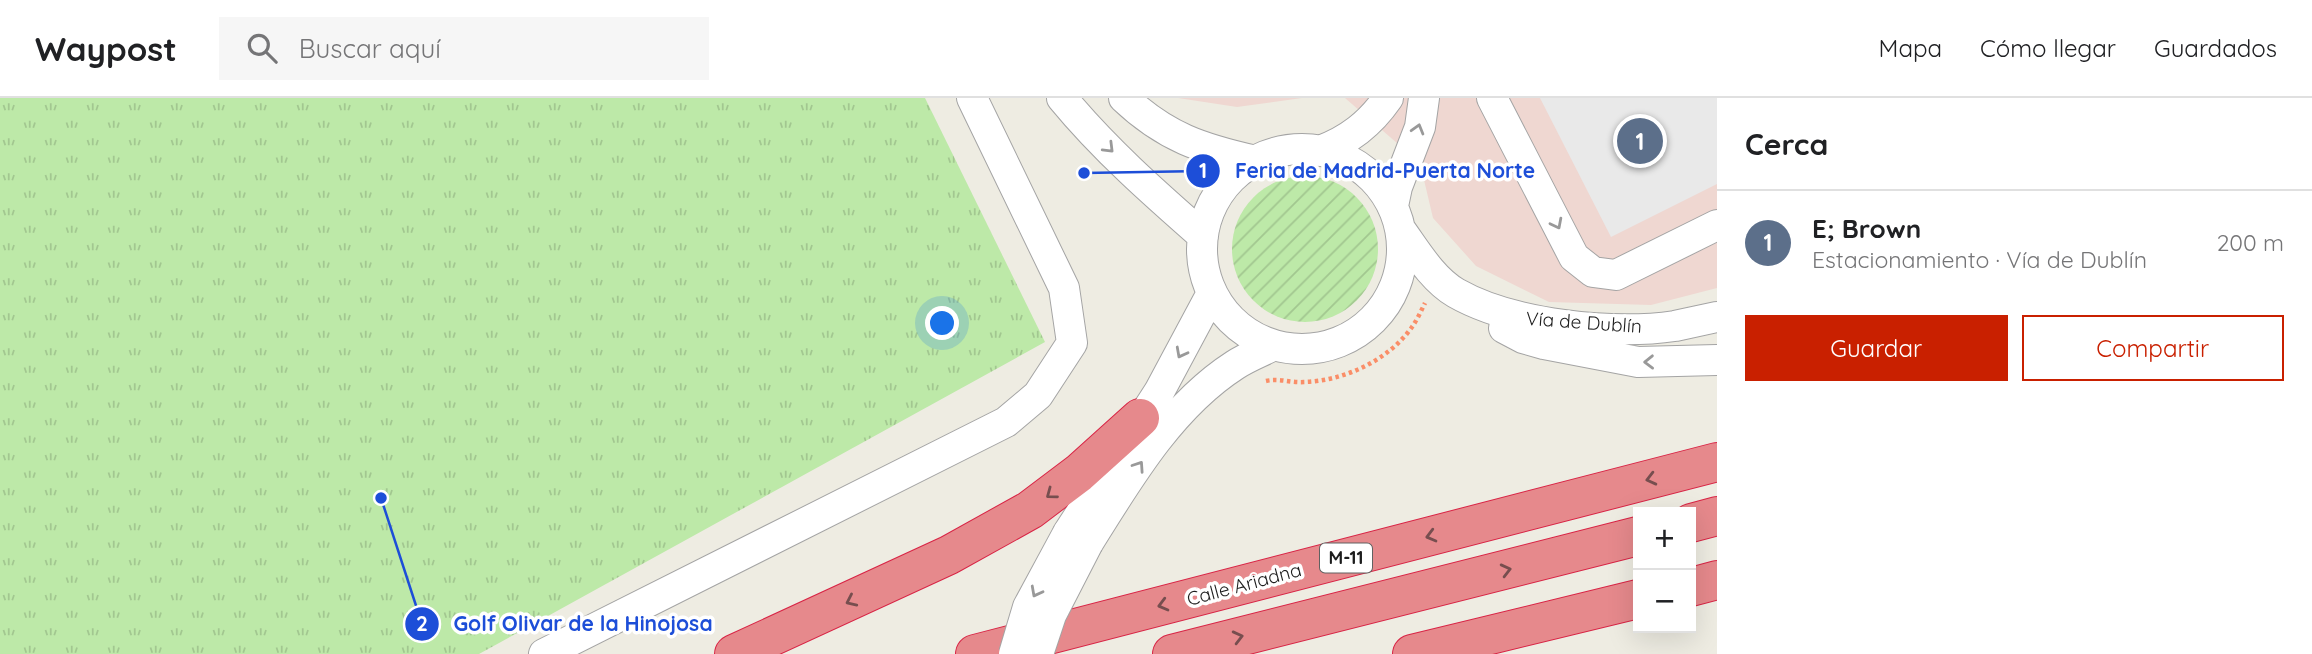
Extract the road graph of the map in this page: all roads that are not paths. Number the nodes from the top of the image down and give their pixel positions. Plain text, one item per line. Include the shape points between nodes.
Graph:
1 (972, 98) edge
2 (1062, 98) edge
3 (1124, 98) edge
4 (1388, 98) edge
5 (1424, 98) edge
6 (1492, 98) edge
7 (1320, 151) junction
8 (1256, 161) junction
9 (1396, 218) junction
10 (1717, 225) edge
11 (1203, 236) junction
12 (1212, 293) junction
13 (1441, 295) junction
14 (1717, 317) edge
15 (1273, 345) junction
16 (1717, 360) edge
17 (1140, 418) junction
18 (1717, 462) edge
19 (1717, 516) edge
20 (1696, 522) edge
21 (1633, 537) edge
22 (1078, 538) junction
23 (1717, 580) edge
24 (1696, 586) edge
25 (1633, 601) edge
26 (1633, 607) edge
27 (544, 654) edge
28 (734, 654) edge
29 (975, 654) edge
30 (1014, 654) edge
31 (1038, 654) edge
32 (1172, 654) edge
33 (1412, 654) edge
34 (1514, 654) edge

1 - 27 street via 1064,288 1072,343 1038,395 1006,422
2 -> 11 street
3 - 8 street via 1182,140
4 - 7 street via 1357,133
9 -> 5 street via 1397,187 1420,127
6 -> 10 street via 1574,257 1593,272 1616,275
7 - 8 street via 1276,153
7 - 9 street via 1363,170 1380,186
8 - 11 street via 1220,192
9 - 13 street, Vía de Dublín
9 - 15 street via 1402,258 1396,288 1382,309 1360,331 1333,345 1304,349
11 - 12 street via 1204,265
12 - 15 street via 1227,316 1248,334
12 -> 17 street
13 - 14 street, Vía de Dublín via 1523,319 1623,329
16 -> 13 street via 1638,362 1575,352 1523,338
22 -> 15 street via 1206,388 1235,365
17 - 22 street
17 -> 28 highway via 1030,510 949,555
18 -> 29 highway, Calle Ariadna / M-11
19 - 20 highway
32 -> 21 highway
22 -> 30 street, bridge via 1028,607
22 - 31 street, bridge
23 - 24 highway
25 - 33 highway
26 - 34 highway

